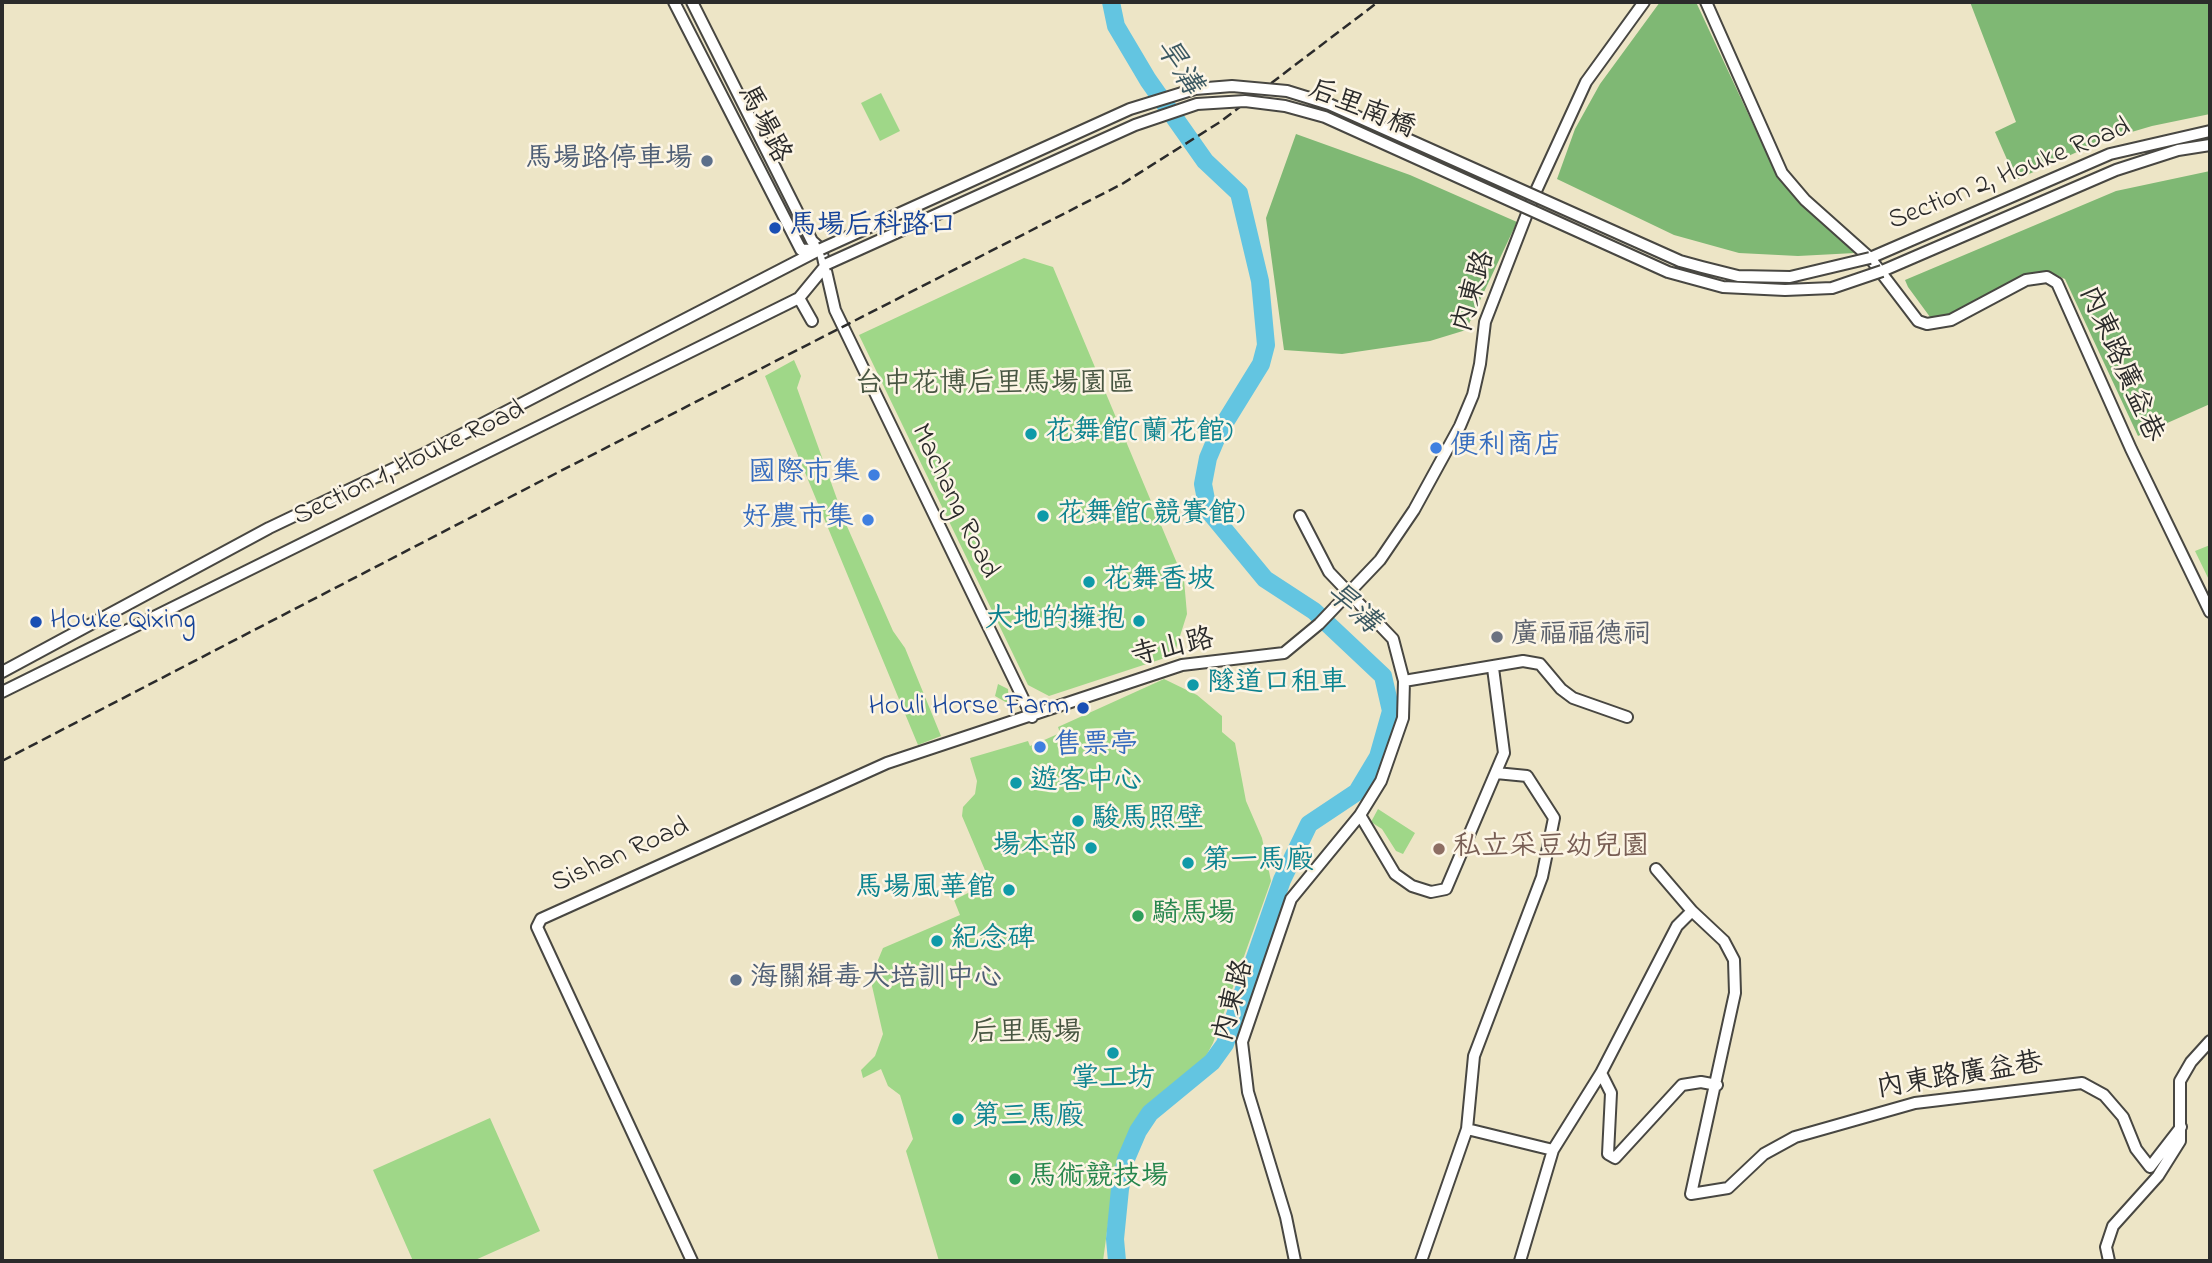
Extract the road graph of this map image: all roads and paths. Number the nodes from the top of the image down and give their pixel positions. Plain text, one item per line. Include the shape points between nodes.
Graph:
1 (674, 2) edge
2 (692, 2) edge
3 (1644, 2) edge
4 (1706, 2) edge
5 (2210, 131) edge
6 (2210, 145) edge
7 (821, 249) junction
8 (1870, 258) junction
9 (827, 264) junction
10 (1882, 271) junction
11 (799, 298) junction
12 (812, 321) dead end
13 (1300, 516) dead end
14 (1349, 591) junction
15 (1333, 609) joint
16 (2210, 612) edge
17 (1493, 668) junction
18 (2, 672) edge
19 (1404, 681) junction
20 (2, 692) edge
21 (1031, 717) junction
22 (1627, 717) dead end
23 (1496, 773) junction
24 (1360, 816) junction
25 (1656, 869) dead end
26 (1692, 911) junction
27 (2210, 1041) edge
28 (1601, 1073) junction
29 (1717, 1085) junction
30 (2181, 1127) junction
31 (1467, 1129) junction
32 (1553, 1150) junction
33 (692, 1261) edge
34 (1295, 1261) edge
35 (1421, 1261) edge
36 (1520, 1261) edge
37 (2109, 1261) edge

1 - 7 street, 馬場路 via 801,250
2 - 7 street, 馬場路 via 812,241
3 - 14 street, 內東路 via 1586,82 1535,193 1485,322 1480,364 1460,426 1398,535
4 - 8 street, 內東路廣益巷 via 1782,173
5 - 8 street, Section 2, Houke Road via 2109,154
6 - 10 street, Section 2, Houke Road via 2116,170
7 - 8 street, 后里南橋, bridge via 1130,109 1195,89 1232,86 1287,91 1329,104 1702,267 1738,276 1790,277
7 - 9 street, 馬場路
7 - 18 street, Section 1, Houke Road via 424,454 257,534
8 - 10 street, 內東路廣益巷
9 - 10 street, 后里南橋, bridge via 1135,125 1197,104 1245,101 1325,117 1668,272 1701,281 1784,290 1832,288
9 - 11 street, Section 1, Houke Road
9 - 21 street, Machang Road via 835,310
10 - 16 street, 內東路廣益巷 via 1912,314 1927,324 1951,320 2026,280 2047,277 2057,283
11 - 12 street
11 - 20 street, Section 1, Houke Road
13 - 14 street via 1329,572
14 - 15 street, 內東路
14 - 19 street, 內東路 via 1393,639
15 - 21 street, 寺山路 via 1284,653 1182,665
17 - 19 street
17 - 22 street via 1523,661 1541,664 1573,698
17 - 23 street via 1504,753
19 - 24 street, 內東路 via 1403,718 1395,748
21 - 33 street, Sishan Road via 887,763 541,919 537,927
23 - 24 street via 1446,889 1431,892 1395,874
23 - 31 street via 1527,776 1555,818 1542,877 1474,1056
24 - 34 street, 內東路 via 1291,899 1242,1042 1248,1092
25 - 26 street, 內東路廣益巷
26 - 28 street via 1677,926
26 - 29 street, 內東路廣益巷 via 1724,941 1734,960 1735,993
27 - 30 street via 2180,1080
28 - 29 street via 1611,1093 1608,1154 1615,1158 1682,1085
28 - 32 street
29 - 30 street, 內東路廣益巷 via 1690,1194 1728,1188 1764,1154 1795,1137 1915,1103 2082,1083 2104,1094 2123,1117 2136,1149 2150,1167
30 - 37 street via 2180,1141 2158,1176 2113,1226 2106,1247
31 - 32 street
31 - 35 street
32 - 36 street

